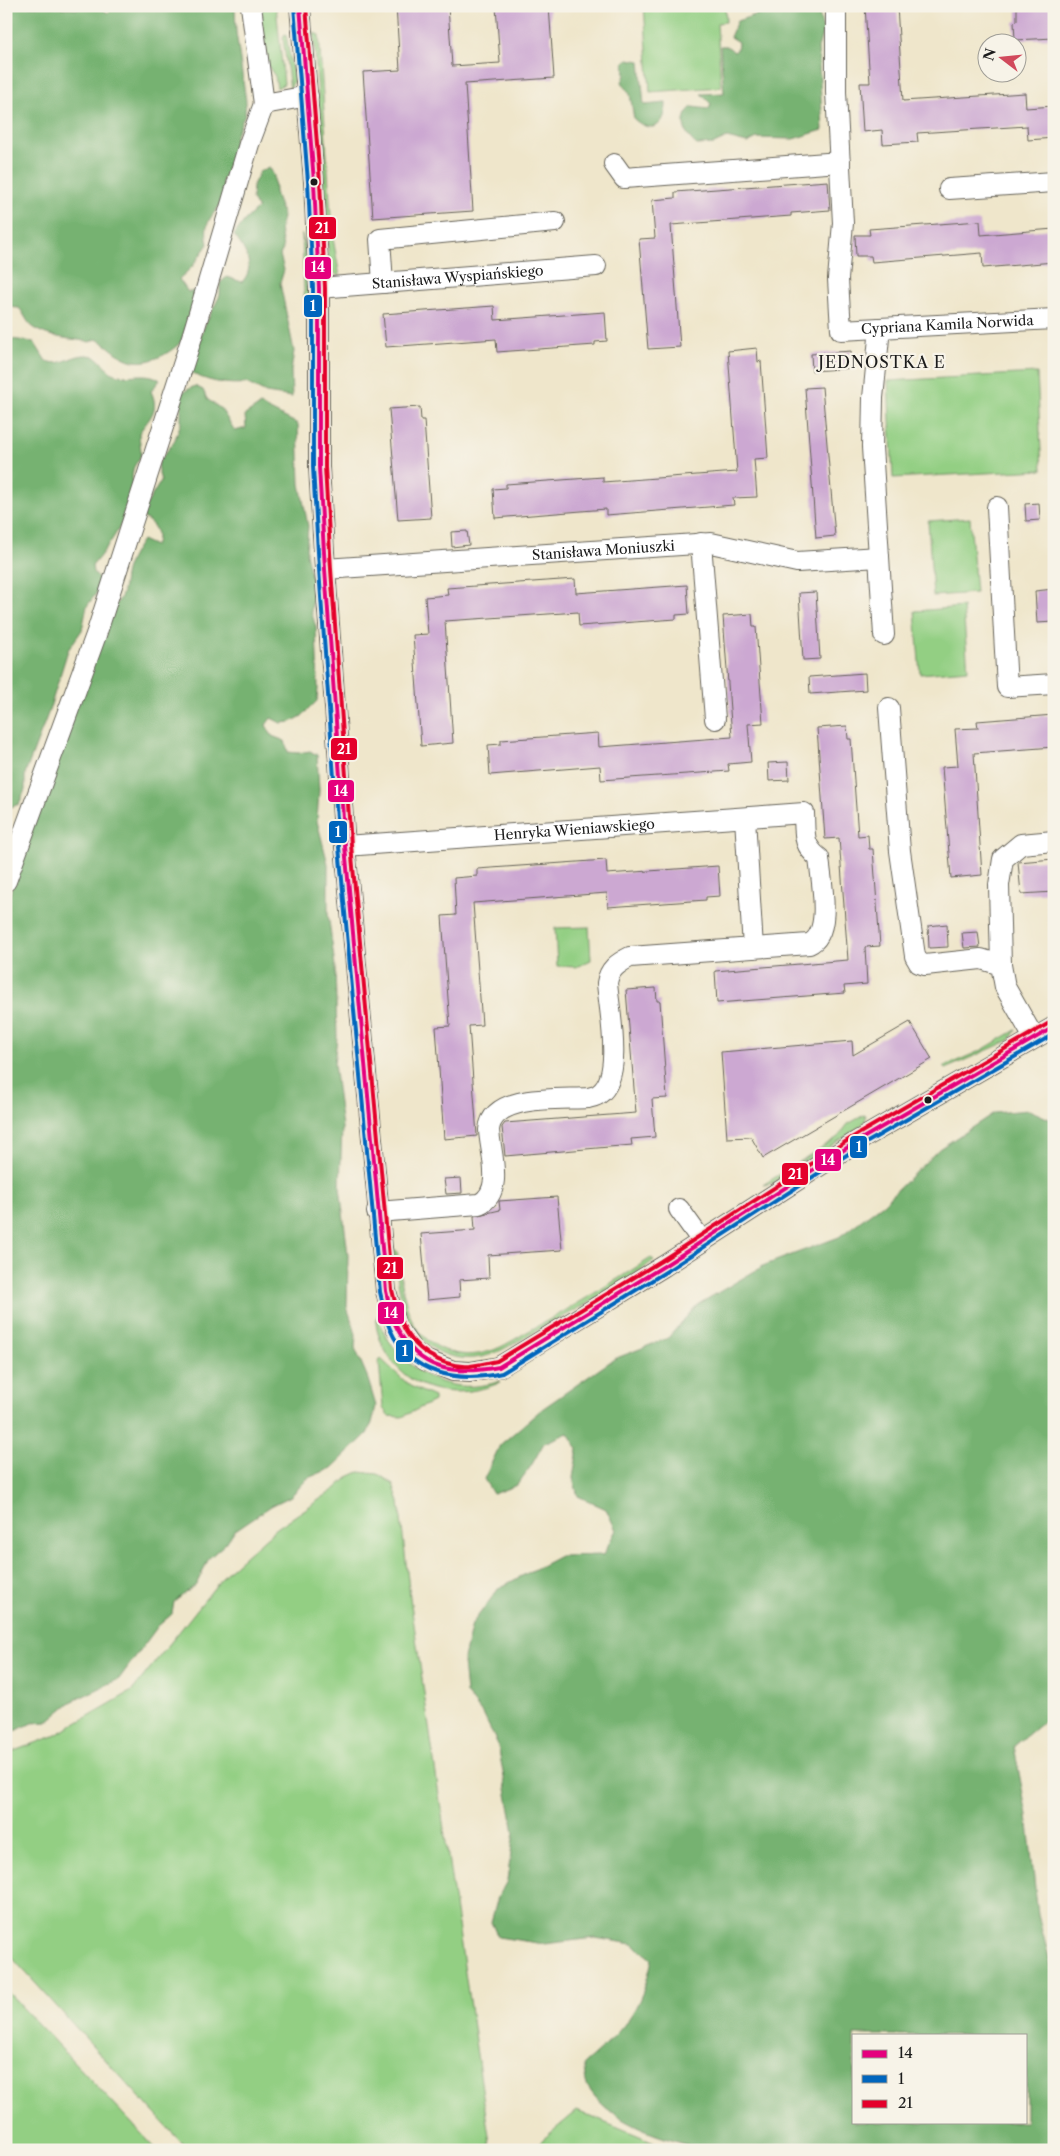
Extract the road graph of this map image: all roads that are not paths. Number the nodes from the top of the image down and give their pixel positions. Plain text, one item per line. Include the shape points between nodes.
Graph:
1 (251, 6) edge
2 (300, 6) edge
3 (836, 6) edge
4 (308, 96) junction
5 (264, 104) junction
6 (840, 162) junction
7 (614, 164) dead end
8 (1054, 182) edge
9 (949, 189) dead end
10 (554, 222) dead end
11 (596, 266) dead end
12 (383, 283) junction
13 (319, 288) junction
14 (1054, 319) edge
15 (880, 328) junction
16 (997, 507) dead end
17 (701, 543) junction
18 (879, 557) junction
19 (325, 569) junction
20 (884, 635) dead end
21 (1054, 684) edge
22 (889, 708) dead end
23 (715, 719) dead end
24 (744, 818) junction
25 (1054, 841) edge
26 (345, 846) junction
27 (6, 881) edge
28 (753, 948) junction
29 (1001, 966) junction
30 (1054, 1027) edge
31 (1034, 1038) junction
32 (679, 1209) dead end
33 (377, 1212) junction
34 (702, 1241) junction

1 - 5 street
2 - 4 street
3 - 6 street
4 - 5 street
4 - 13 street
5 - 27 street via 96,635
6 - 7 street via 624,178
6 - 15 street, Cypriana Kamila Norwida via 843,242 838,279 841,330
8 - 9 street
10 - 12 street via 380,239
11 - 12 street, Stanisława Wyspiańskiego
12 - 13 street, Stanisława Wyspiańskiego
13 - 19 street via 319,458
14 - 15 street, Cypriana Kamila Norwida
15 - 18 street via 872,447
16 - 21 street via 1007,687
17 - 18 street, Stanisława Moniuszki via 796,562
17 - 19 street, Stanisława Moniuszki
17 - 23 street
18 - 20 street
19 - 26 street
22 - 29 street via 900,851 915,956 919,963 926,965 981,959
24 - 26 street, Henryka Wieniawskiego
24 - 28 street
24 - 28 street, Henryka Wieniawskiego via 804,813 806,841 810,851 819,858 824,926 816,942
25 - 29 street via 1021,844 1003,859 999,885
26 - 33 street
28 - 33 street via 630,957 616,965 608,976 607,984 613,1060 605,1088 588,1098 512,1103 497,1112 489,1130 493,1190 485,1201
29 - 31 street via 1005,987
30 - 31 street
31 - 34 street via 856,1142
32 - 34 street
33 - 34 street via 390,1310 396,1328 413,1351 425,1360 453,1371 499,1367

